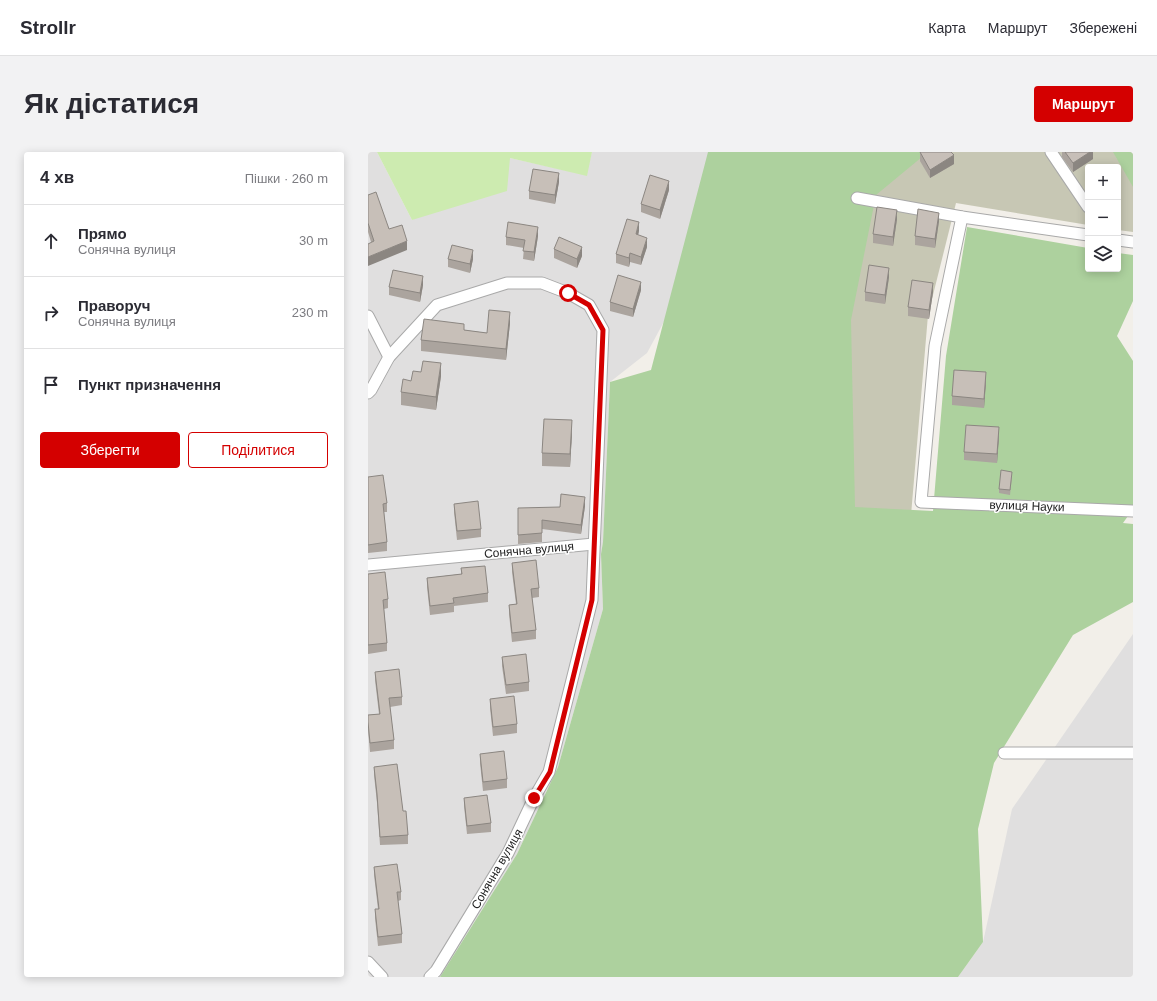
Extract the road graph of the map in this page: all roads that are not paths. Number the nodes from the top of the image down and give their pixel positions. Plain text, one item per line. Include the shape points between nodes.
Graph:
1 (1051, 152) edge
2 (857, 198) dead end
3 (1085, 203) edge
4 (962, 217) junction
5 (1085, 235) edge
6 (1121, 240) edge
7 (1133, 242) edge
8 (368, 316) edge
9 (389, 357) junction
10 (368, 393) edge
11 (1133, 511) edge
12 (594, 544) junction
13 (368, 565) edge
14 (1004, 753) dead end
15 (1133, 753) edge
16 (368, 962) edge
17 (382, 977) edge
18 (430, 977) edge

1 - 3 street
2 - 4 street
4 - 5 street
4 - 11 street, вулиця Науки via 935,346 921,502
6 - 7 street
8 - 9 street
9 - 10 street, Сонячна вулиця
9 - 12 street, Сонячна вулиця via 437,305 507,283 542,283 589,305 603,330
12 - 13 street, Сонячна вулиця
12 - 18 street, Сонячна вулиця via 592,600 550,772 534,798 508,853
14 - 15 street
16 - 17 street

